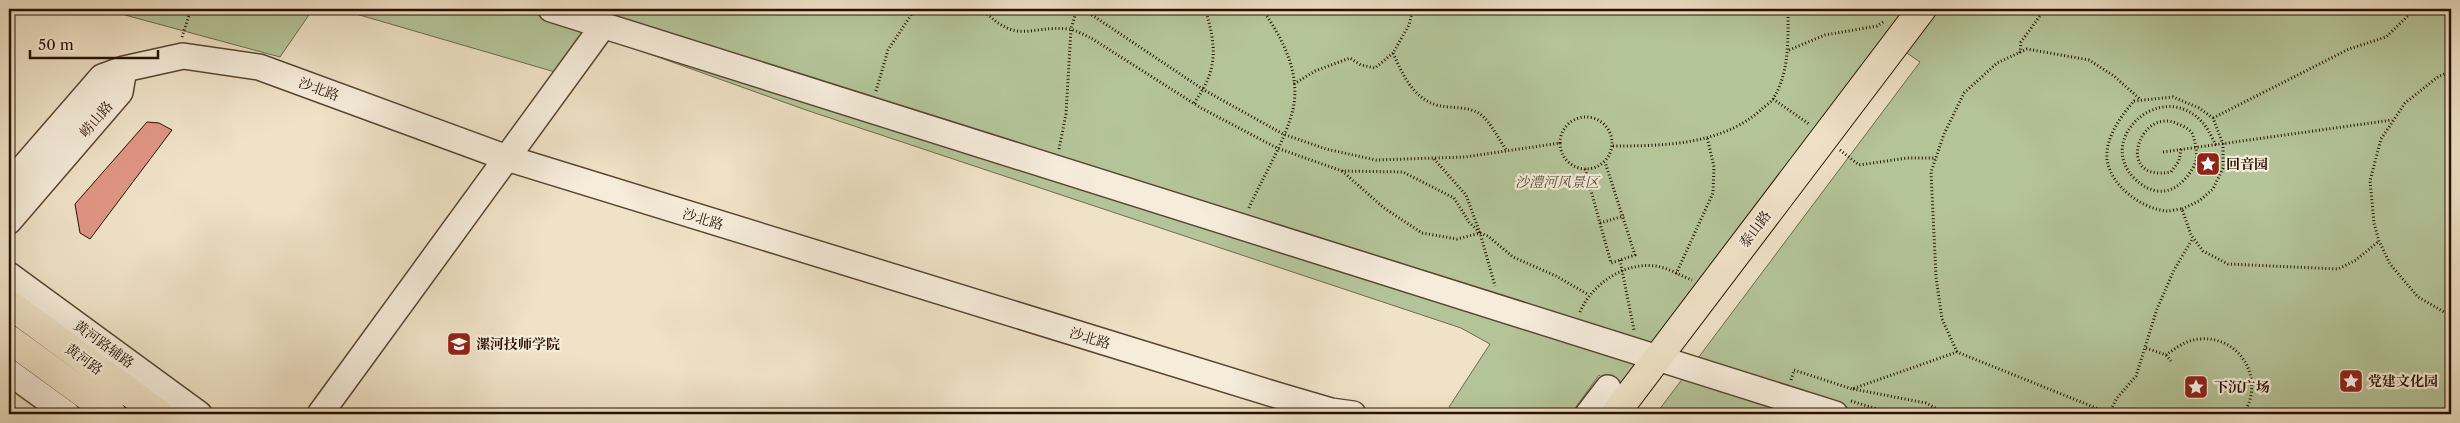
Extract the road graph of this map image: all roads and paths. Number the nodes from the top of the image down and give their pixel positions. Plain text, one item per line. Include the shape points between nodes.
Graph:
1 (191, 9) edge
2 (551, 9) edge
3 (915, 9) edge
4 (982, 9) edge
5 (1077, 9) edge
6 (1083, 9) edge
7 (1205, 9) edge
8 (1262, 9) edge
9 (1413, 9) edge
10 (1593, 9) edge
11 (1645, 9) edge
12 (1788, 9) edge
13 (1922, 9) edge
14 (1943, 9) edge
15 (2045, 9) edge
16 (2415, 9) edge
17 (2443, 9) edge
18 (2451, 16) edge
19 (603, 26) junction
20 (1071, 29) junction
21 (1896, 39) junction
22 (180, 41) dead end
23 (1789, 50) junction
24 (1392, 53) junction
25 (2020, 53) junction
26 (124, 69) junction
27 (2451, 72) edge
28 (1293, 84) junction
29 (1204, 90) junction
30 (1773, 99) junction
31 (2140, 100) junction
32 (1194, 104) junction
33 (871, 110) junction
34 (2213, 118) junction
35 (2392, 120) junction
36 (1807, 122) dead end
37 (1283, 134) junction
38 (1707, 137) junction
39 (1560, 144) junction
40 (2223, 144) junction
41 (2216, 145) junction
42 (1613, 146) junction
43 (1836, 147) junction
44 (2197, 147) junction
45 (1277, 148) junction
46 (2181, 149) junction
47 (1506, 152) junction
48 (2163, 152) dead end
49 (507, 158) junction
50 (1434, 158) junction
51 (1936, 158) junction
52 (1605, 162) junction
53 (1055, 169) junction
54 (1585, 169) junction
55 (1342, 171) junction
56 (9, 184) edge
57 (2182, 209) junction
58 (1624, 216) junction
59 (9, 221) edge
60 (1600, 223) junction
61 (1240, 228) junction
62 (1480, 233) junction
63 (2193, 238) junction
64 (2378, 241) junction
65 (1620, 260) junction
66 (1622, 272) junction
67 (9, 274) edge
68 (1676, 274) junction
69 (1686, 287) dead end
70 (1589, 296) junction
71 (9, 304) edge
72 (1502, 310) junction
73 (2451, 316) edge
74 (1572, 332) junction
75 (9, 339) edge
76 (2146, 348) junction
77 (1957, 352) junction
78 (2166, 355) junction
79 (1656, 358) junction
80 (2171, 361) dead end
81 (9, 372) edge
82 (1608, 388) dead end
83 (1852, 389) junction
84 (1780, 396) edge
85 (67, 414) edge
86 (112, 414) edge
87 (159, 414) edge
88 (199, 414) edge
89 (320, 414) edge
90 (1353, 414) edge
91 (1588, 414) edge
92 (1615, 414) edge
93 (1636, 414) edge
94 (1836, 414) edge
95 (1947, 414) edge
96 (2110, 414) edge
97 (2243, 414) edge

1 - 22 path
2 - 19 street
3 - 33 path via 888,50
4 - 20 path via 997,24 1018,32
5 - 20 path
6 - 29 path
7 - 29 path via 1214,36 1215,58
8 - 28 path via 1283,42
9 - 24 path via 1409,25
10 - 11 path via 1639,12
12 - 23 path
13 - 21 main road
14 - 21 main road
15 - 25 path via 2021,42
16 - 34 path via 2386,37 2349,49
17 - 18 path
19 - 33 street
19 - 49 street
20 - 32 path
20 - 53 path via 1066,114
21 - 23 path via 1877,26 1825,35
21 - 43 main road, 泰山路
21 - 79 main road, 泰山路
23 - 30 path
24 - 28 path via 1375,68 1350,58 1315,71
24 - 47 path via 1402,74 1421,99 1437,107 1462,108 1479,113
25 - 31 path via 2027,49 2089,60 2114,76
25 - 51 path via 1997,63 1964,93
26 - 49 street, 沙北路 via 183,56 259,67
26 - 56 street, 崂山路 via 102,77
26 - 59 street, 崂山路 via 120,92
27 - 35 path via 2439,76 2405,103
28 - 37 path via 1293,109
29 - 32 path
29 - 37 path
30 - 36 path
30 - 38 path via 1749,120
31 - 34 path via 2173,96
31 - 57 path via 2134,101 2121,116 2111,136 2107,158 2114,181 2133,198 2151,206 2166,211
32 - 45 path
33 - 53 street
34 - 40 path
35 - 40 path
35 - 64 path via 2381,139 2370,180
37 - 45 path
37 - 50 path via 1376,160
38 - 42 path via 1659,146
38 - 68 path via 1714,167 1713,193
39 - 42 path via 1569,122 1592,116 1610,131
39 - 47 path
39 - 54 path via 1570,164
40 - 41 path
40 - 57 path via 2223,168 2213,189
41 - 44 path
41 - 44 path via 2203,122 2185,109 2164,105 2142,114 2126,134 2122,149 2127,170 2142,186 2158,191 2175,188 2188,178 2195,164
42 - 52 path
43 - 51 path via 1859,165 1907,158
43 - 79 main road, 泰山路
44 - 46 path
44 - 46 path via 2191,132 2176,123 2162,121 2145,131 2137,147 2137,158 2146,170 2158,175 2171,172 2179,162
45 - 55 path
45 - 61 path
46 - 48 path
47 - 50 path
49 - 89 street
49 - 90 street, 沙北路 via 1283,398
50 - 62 path via 1466,195
51 - 77 path via 1931,172 1936,277 1942,319
52 - 54 path
52 - 58 path
53 - 61 street
54 - 60 path
55 - 62 path via 1384,208 1422,232 1457,239
55 - 62 path via 1403,172 1454,198
57 - 63 path
58 - 60 path
58 - 65 path via 1635,255
60 - 65 path via 1611,263
61 - 72 street
62 - 70 path via 1513,257 1556,276
62 - 72 path
63 - 64 path via 2203,251 2228,264 2338,269 2356,260
63 - 76 path via 2174,270
64 - 73 path via 2390,264 2418,297
65 - 66 path
66 - 68 path via 1636,266 1657,266
66 - 70 path via 1599,285
66 - 79 path
67 - 88 street, 黄河路辅路
68 - 69 path via 1692,280
70 - 74 path
71 - 87 main road, 黄河路
72 - 74 street
74 - 79 street
75 - 86 main road, 黄河路
76 - 78 path
76 - 96 path via 2136,376 2117,398
77 - 83 path
77 - 96 path
78 - 80 path
78 - 97 path via 2184,342 2200,338 2221,341 2238,352 2251,371 2253,388
79 - 84 street
79 - 92 main road, 泰山路
79 - 93 main road, 泰山路
81 - 85 street
82 - 91 street
83 - 84 path via 1794,370
83 - 95 path via 1926,403
84 - 94 street

